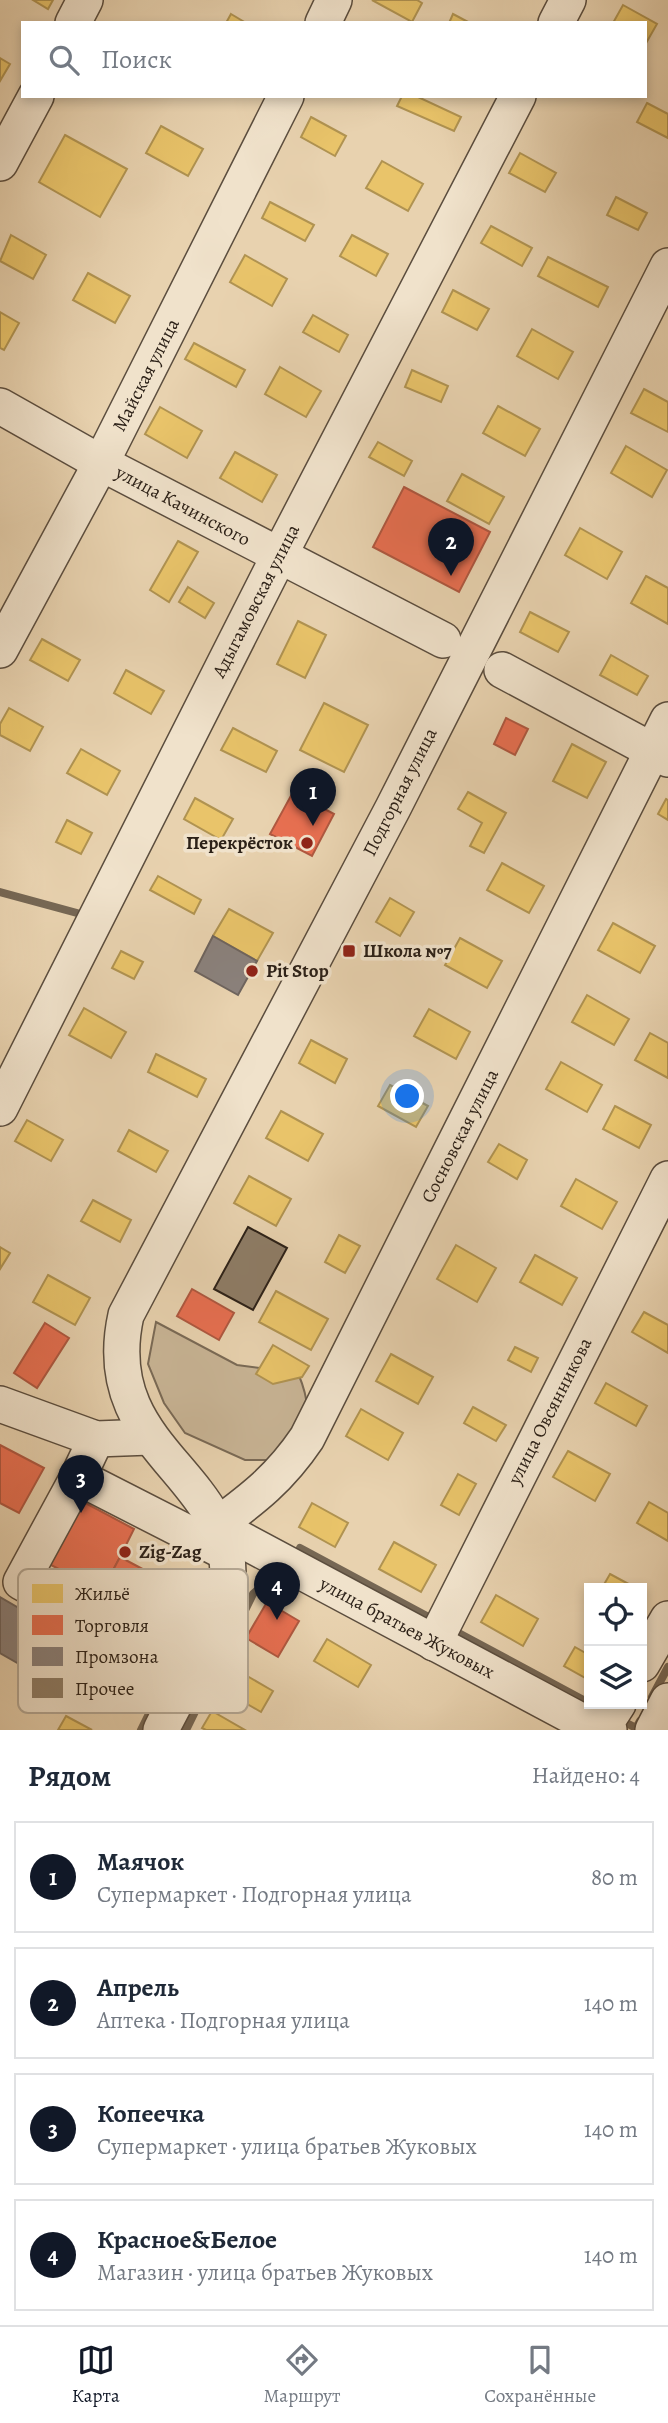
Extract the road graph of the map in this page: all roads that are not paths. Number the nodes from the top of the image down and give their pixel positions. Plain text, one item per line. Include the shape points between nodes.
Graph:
1 (85, 0) edge
2 (334, 0) edge
3 (568, 0) edge
4 (74, 21) edge
5 (324, 21) edge
6 (557, 21) edge
7 (35, 98) edge
8 (285, 98) edge
9 (517, 98) edge
10 (0, 163) edge
11 (668, 266) edge
12 (0, 406) edge
13 (101, 463) junction
14 (279, 556) junction
15 (443, 640) dead end
16 (0, 650) edge
17 (502, 670) dead end
18 (668, 720) edge
19 (660, 755) edge
20 (0, 1108) edge
21 (668, 1179) edge
22 (0, 1404) edge
23 (150, 1437) junction
24 (96, 1439) junction
25 (78, 1477) junction
26 (220, 1538) junction
27 (28, 1569) edge
28 (226, 1569) edge
29 (668, 1619) edge
30 (434, 1643) junction
31 (647, 1655) edge
32 (668, 1701) edge
33 (615, 1709) edge
34 (169, 1713) edge
35 (161, 1730) edge
36 (598, 1730) edge
37 (609, 1730) edge
38 (653, 1730) edge

1 - 4 street
2 - 5 street
3 - 6 street
7 - 10 street
8 - 13 street, Майская улица
9 - 14 street, Адыгамовская улица
11 - 23 street, Подгорная улица via 393,808 127,1315 121,1347 123,1380
12 - 13 street, улица Качинского
13 - 14 street, улица Качинского
13 - 16 street, Майская улица
14 - 15 street, улица Качинского
14 - 20 street, Адыгамовская улица
17 - 19 street
18 - 19 street, Сосновская улица
19 - 26 street, Сосновская улица via 602,845 307,1438 285,1471
21 - 30 street, улица Овсянникова
22 - 24 street
23 - 24 street
23 - 26 street, Подгорная улица via 199,1496
24 - 25 street
25 - 26 street, улица братьев Жуковых
25 - 27 street
26 - 28 street
26 - 30 street, улица братьев Жуковых
29 - 31 street
30 - 36 street, улица братьев Жуковых
32 - 38 street
33 - 37 street via 607,1721
34 - 35 street

